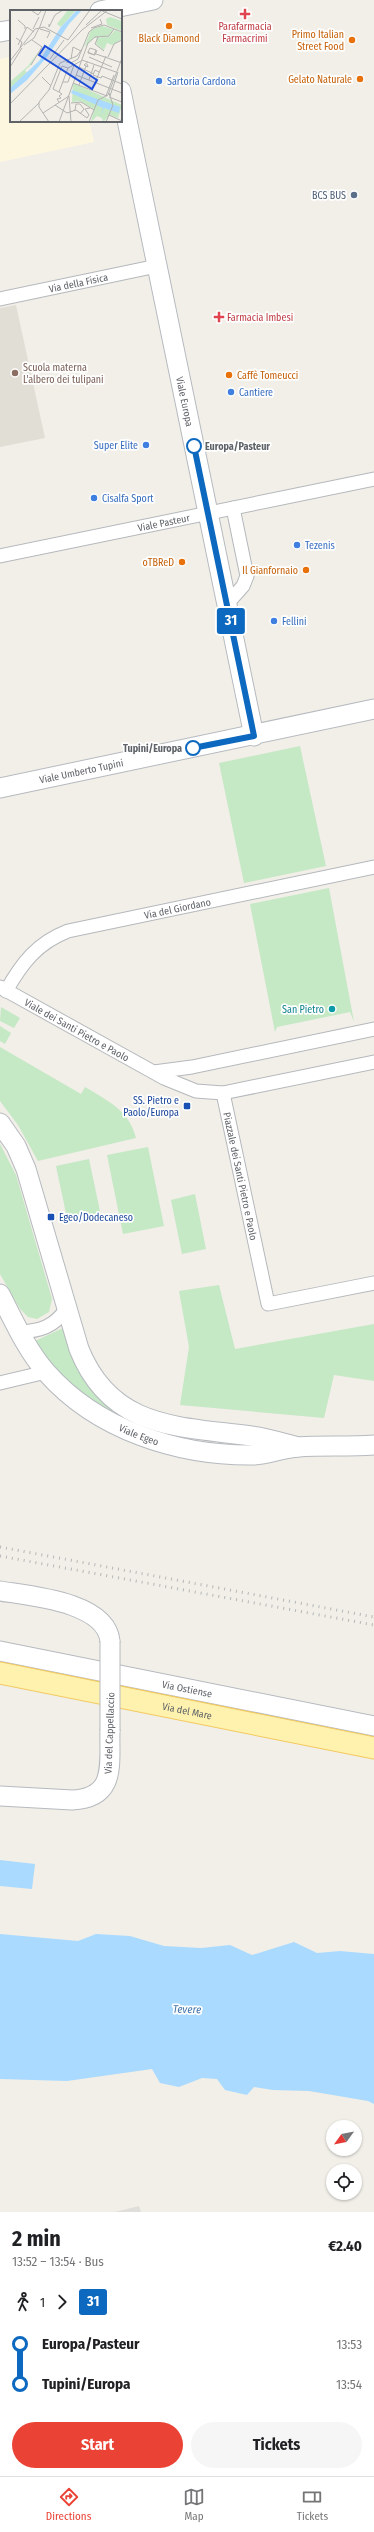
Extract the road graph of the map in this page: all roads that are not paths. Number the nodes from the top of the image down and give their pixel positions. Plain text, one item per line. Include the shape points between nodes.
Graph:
1 (153, 0) edge
2 (103, 8) edge
3 (10, 30) edge
4 (0, 32) edge
5 (122, 96) edge
6 (157, 266) junction
7 (0, 299) edge
8 (374, 479) edge
9 (233, 508) junction
10 (207, 513) junction
11 (0, 556) edge
12 (227, 604) junction
13 (374, 709) edge
14 (254, 736) junction
15 (0, 788) edge
16 (374, 867) edge
17 (3, 989) edge
18 (374, 1030) edge
19 (374, 1062) edge
20 (154, 1072) junction
21 (223, 1093) junction
22 (0, 1123) edge
23 (374, 1283) edge
24 (0, 1294) edge
25 (66, 1309) junction
26 (19, 1332) junction
27 (46, 1372) junction
28 (0, 1382) edge
29 (374, 1445) edge
30 (298, 1447) junction
31 (0, 1591) edge
32 (0, 1650) edge
33 (0, 1672) edge
34 (374, 1726) edge
35 (374, 1748) edge
36 (0, 1796) edge

1 - 2 main road
3 - 4 main road
5 - 6 main road, Viale Europa
6 - 7 street, Via della Fisica
6 - 10 main road, Viale Europa
8 - 9 street, Viale Pasteur
9 - 10 street, Viale Pasteur
9 - 12 street via 247,576 243,586
10 - 11 street, Viale Pasteur
10 - 12 main road, Viale Europa
12 - 14 main road, Viale Europa
13 - 14 main road, Viale Umberto Tupini
14 - 15 main road, Viale Umberto Tupini
16 - 17 street, Via del Giordano via 68,930 51,938 31,953
17 - 20 street, Viale dei Santi Pietro e Paolo
18 - 20 street
19 - 21 street
20 - 21 street, Viale dei Santi Pietro e Paolo via 190,1090
21 - 23 street, Piazzale dei Santi Pietro e Paolo via 268,1304
22 - 25 main road, Viale Egeo via 16,1146 26,1169
24 - 26 main road, Viale Egeo
25 - 26 street via 48,1327
25 - 30 main road, Viale Egeo via 79,1349 91,1375 112,1399 130,1411 174,1427 257,1437
26 - 27 main road, Viale Egeo
27 - 28 street
27 - 30 main road, Viale Egeo via 67,1393 99,1416 134,1434 165,1444 252,1455
29 - 30 main road, Viale Egeo
31 - 36 main road, Via del Cappellaccio, bridge via 58,1601 82,1610 96,1617 105,1626 110,1641 109,1769 106,1784 97,1794 80,1800
32 - 34 main road, Via Ostiense
33 - 35 main road, Via del Mare

